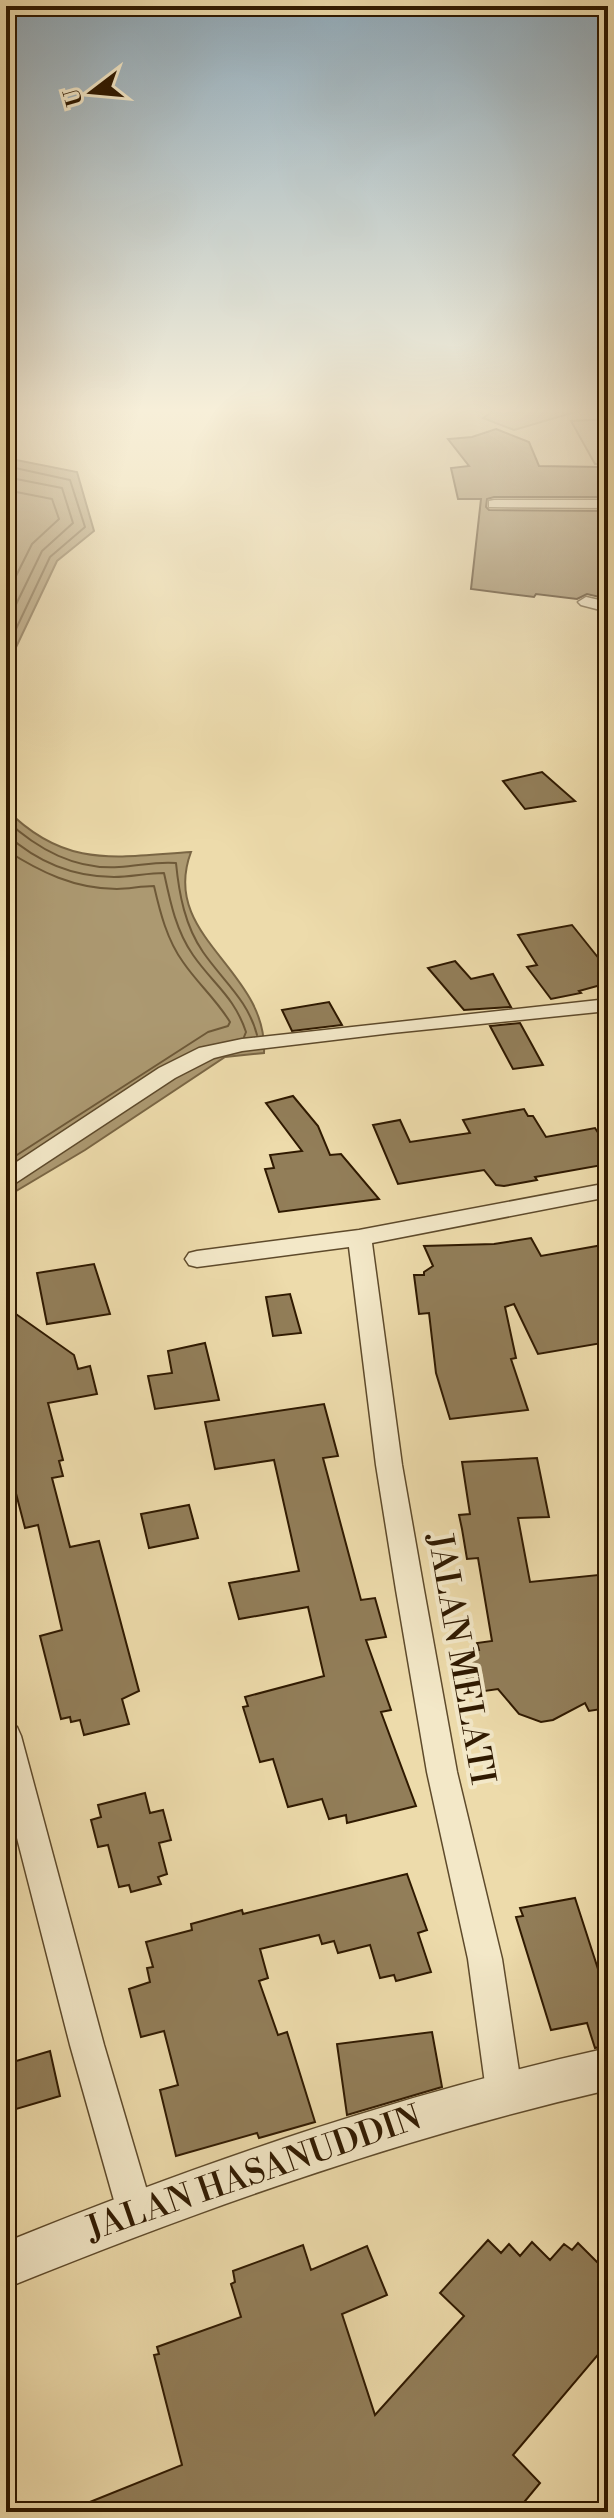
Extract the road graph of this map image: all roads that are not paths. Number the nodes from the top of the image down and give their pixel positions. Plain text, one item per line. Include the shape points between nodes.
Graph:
1 (586, 602) dead end
2 (608, 607) edge
3 (608, 1005) edge
4 (6, 1179) edge
5 (608, 1190) edge
6 (359, 1238) junction
7 (197, 1259) dead end
8 (6, 1736) edge
9 (608, 2069) edge
10 (504, 2091) junction
11 (135, 2211) junction
12 (6, 2265) edge

1 - 2 street
3 - 4 street via 207,1053 167,1073
5 - 6 street
6 - 7 street
6 - 10 street, JALAN MELATI via 407,1574 442,1772 485,1959
8 - 11 street
9 - 10 street, JALAN HASANUDDIN
10 - 11 street, JALAN HASANUDDIN via 322,2144
11 - 12 street, JALAN HASANUDDIN

